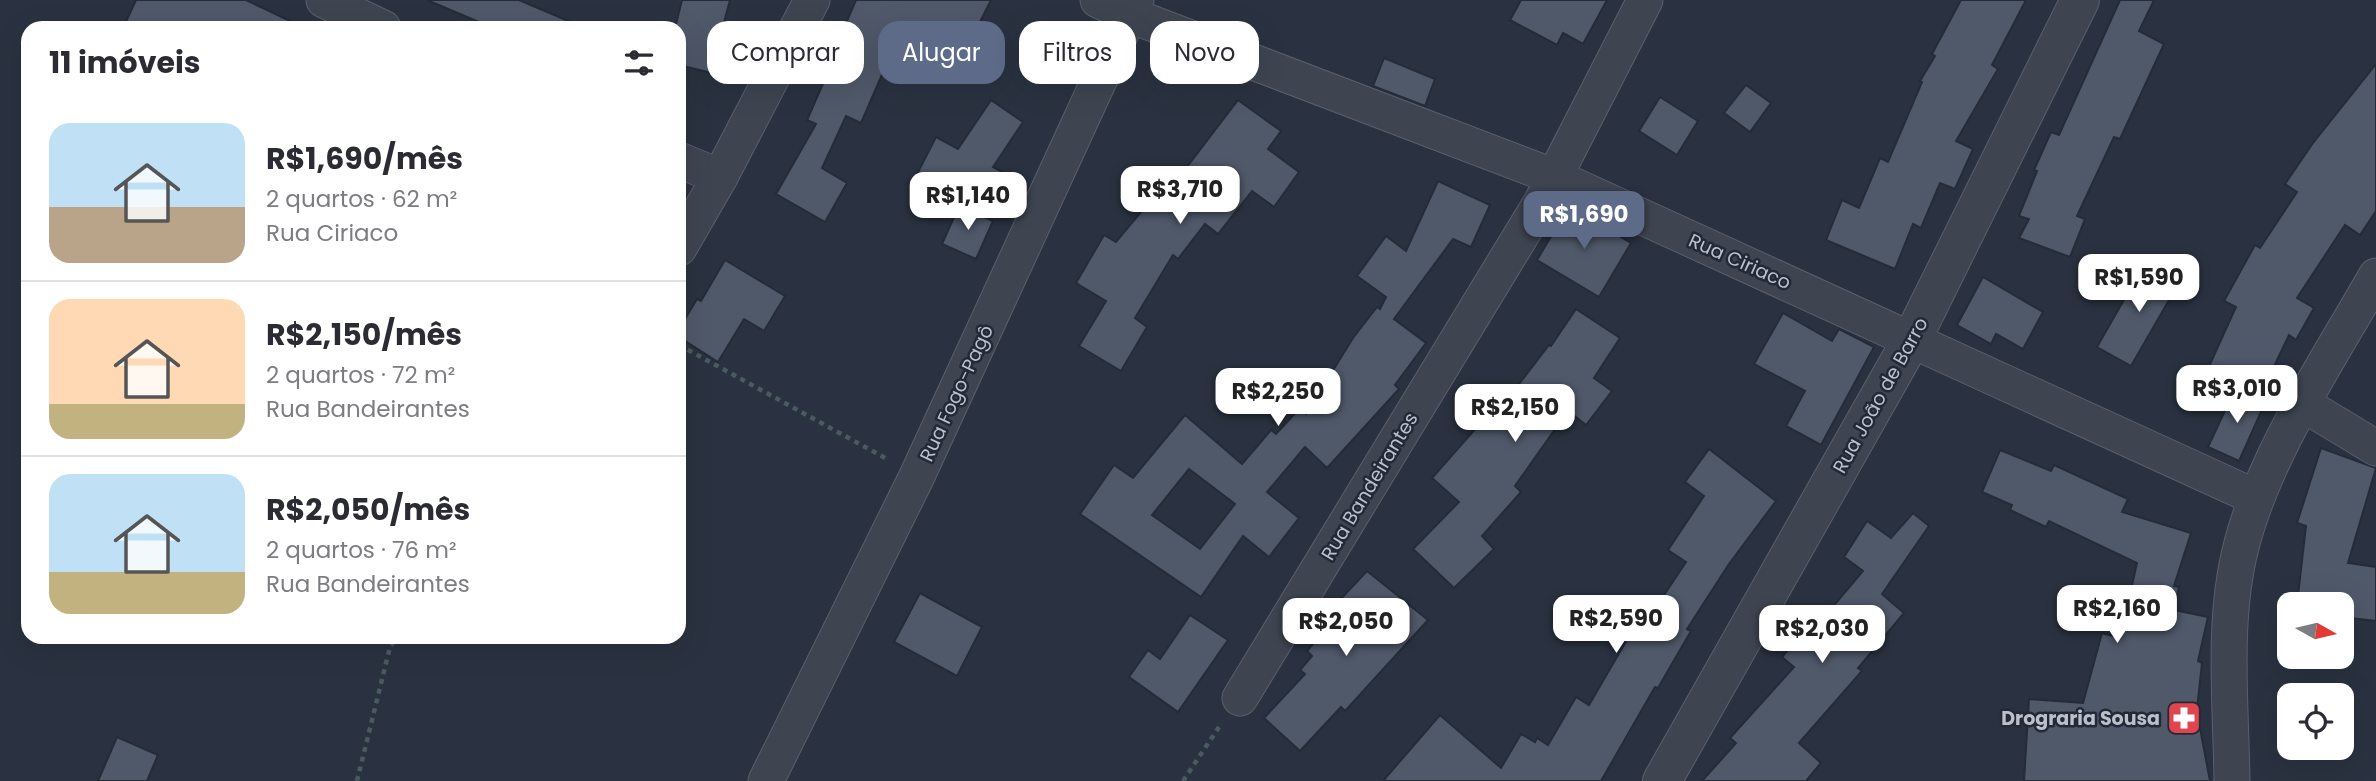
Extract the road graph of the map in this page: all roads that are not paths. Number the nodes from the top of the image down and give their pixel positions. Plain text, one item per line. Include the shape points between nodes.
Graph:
1 (324, 0) edge
2 (812, 0) edge
3 (1098, 0) edge
4 (1645, 0) edge
5 (2080, 0) edge
6 (1133, 8) edge
7 (368, 21) edge
8 (686, 163) edge
9 (720, 177) junction
10 (1555, 177) junction
11 (686, 236) edge
12 (2376, 276) edge
13 (1912, 339) junction
14 (2303, 404) junction
15 (2376, 448) edge
16 (2255, 497) junction
17 (1240, 698) road end
18 (766, 781) edge
19 (1662, 781) edge
20 (2232, 781) edge

1 - 7 street
2 - 9 street
3 - 6 street, Rua Ciriaco
4 - 10 street, Rua Bandeirantes
5 - 13 street, Rua João de Barro
6 - 10 street, Rua Ciriaco
6 - 18 street, Rua Fogo-Pagô via 917,476
8 - 9 street
9 - 11 street
10 - 13 street, Rua Ciriaco
10 - 17 street, Rua Bandeirantes
12 - 14 street
13 - 16 street, Rua Ciriaco
13 - 19 street, Rua João de Barro
14 - 15 street
14 - 16 street
16 - 20 street via 2240,549 2230,618

